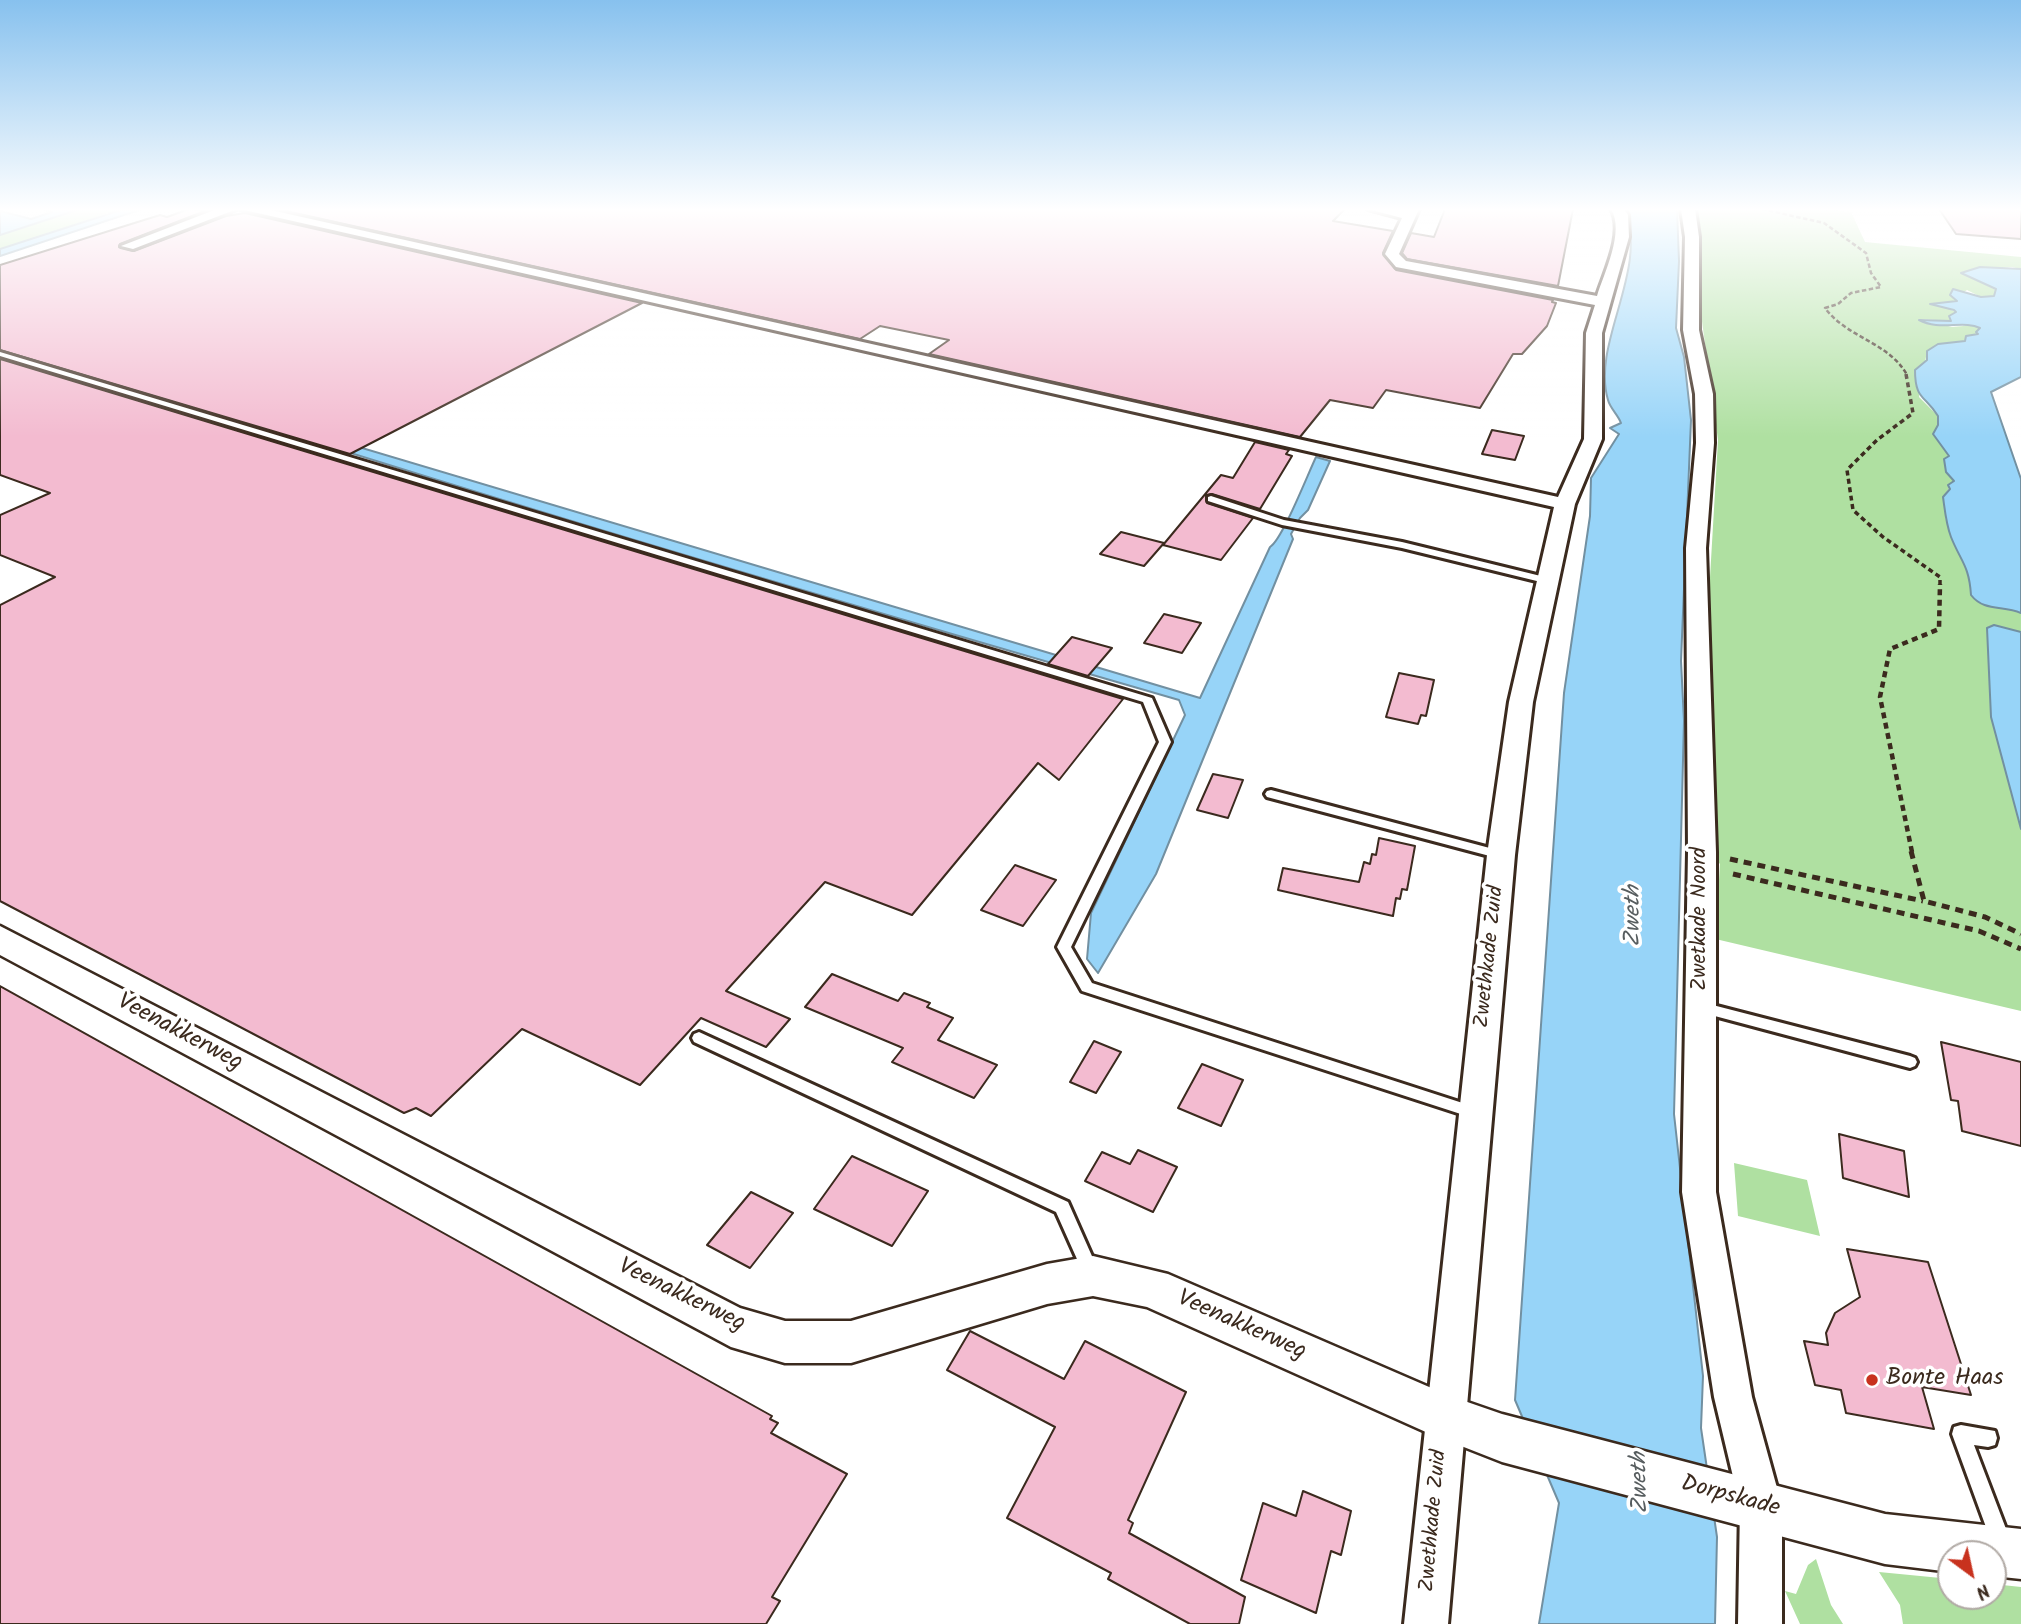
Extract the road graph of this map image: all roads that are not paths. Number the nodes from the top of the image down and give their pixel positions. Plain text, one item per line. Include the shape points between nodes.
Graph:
1 (585, 285) edge
2 (1513, 285) edge
3 (1610, 285) edge
4 (1691, 285) edge
5 (1605, 302) junction
6 (0, 354) edge
7 (1211, 499) dead end
8 (1565, 504) junction
9 (1549, 581) junction
10 (1271, 794) dead end
11 (1501, 855) junction
12 (0, 939) edge
13 (1701, 1007) junction
14 (699, 1038) dead end
15 (1910, 1062) dead end
16 (1476, 1112) junction
17 (1093, 1276) junction
18 (1446, 1417) junction
19 (1988, 1438) dead end
20 (1745, 1502) junction
21 (2013, 1553) edge
22 (1426, 1624) edge
23 (1760, 1624) edge

1 - 8 street
2 - 5 street
3 - 5 street, Zwethkade Zuid
4 - 13 street, Zwetkade Noord via 1691,330 1704,394 1706,443 1696,548
5 - 8 street, Zwethkade Zuid via 1594,333 1593,439
6 - 16 lane via 1148,700 1165,742 1064,947 1087,987
7 - 9 lane via 1282,522
8 - 9 street, Zwethkade Zuid
9 - 11 street, Zwethkade Zuid via 1521,702
10 - 11 lane
11 - 16 street, Zwethkade Zuid
12 - 17 street, Veenakkerweg via 732,1326 773,1339 851,1342 1047,1284
13 - 15 lane
13 - 20 street, Zwetkade Noord via 1699,1192 1733,1397
14 - 17 lane via 1062,1207
16 - 18 street, Zwethkade Zuid
17 - 18 street, Veenakkerweg via 1152,1288
18 - 20 street, Dorpskade via 1502,1438
18 - 22 street, Zwethkade Zuid
19 - 21 lane via 1961,1434
20 - 21 street, Dorpskade via 1885,1539
20 - 23 street, Zwetkade Noord

